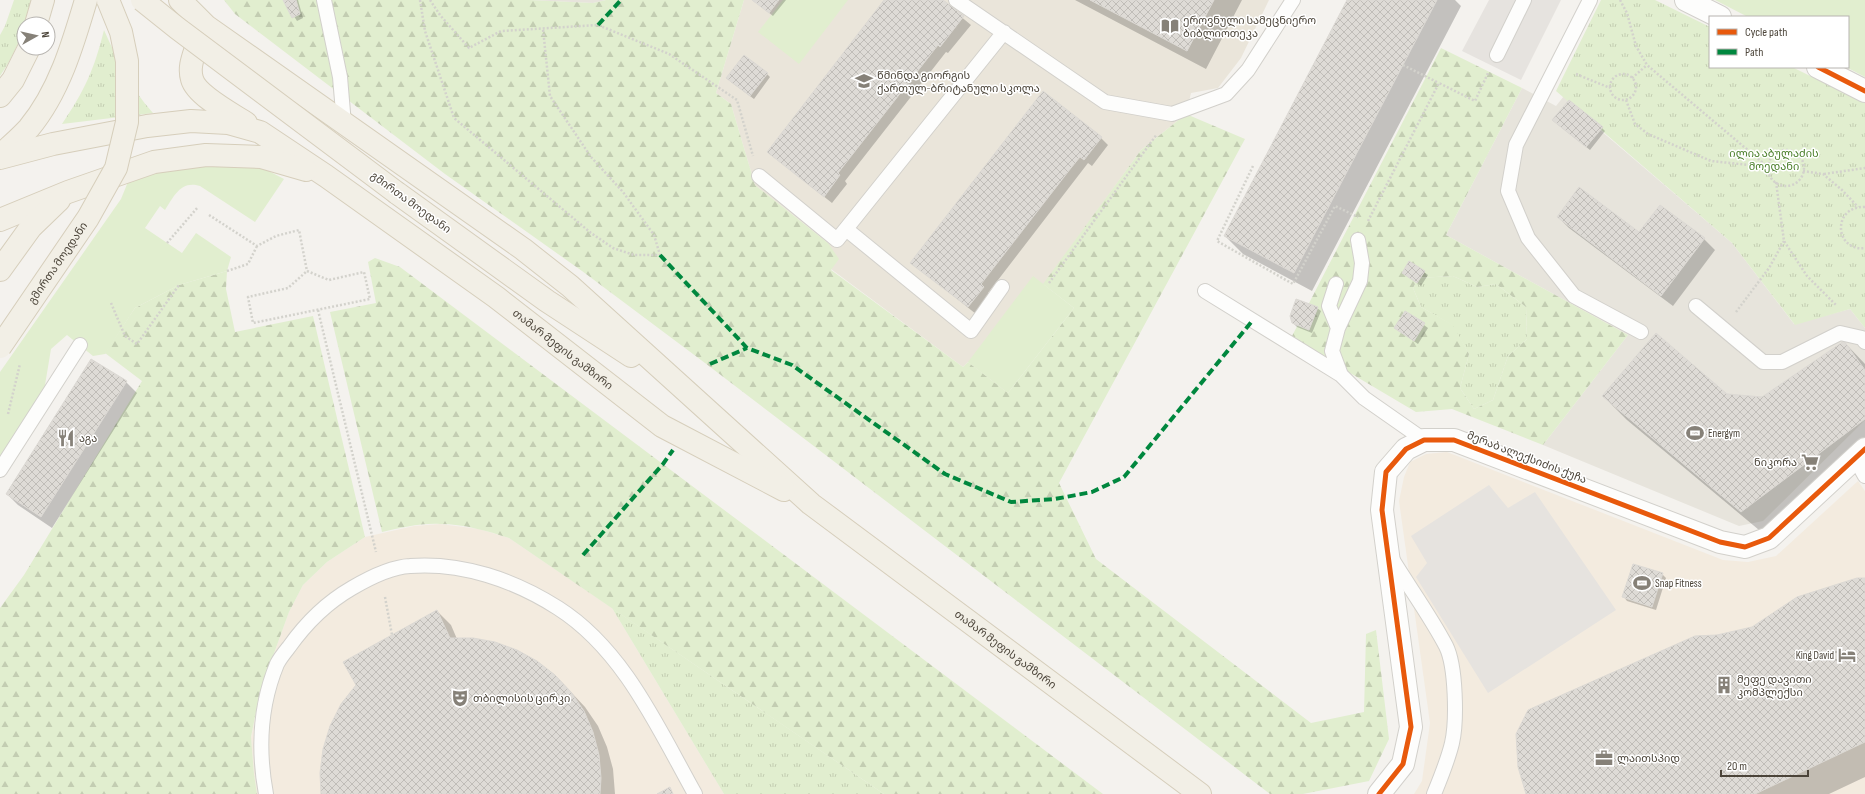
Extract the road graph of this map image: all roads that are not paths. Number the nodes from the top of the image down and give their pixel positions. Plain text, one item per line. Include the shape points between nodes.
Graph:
1 (43, 0) edge
2 (86, 0) edge
3 (108, 0) edge
4 (142, 0) edge
5 (180, 0) edge
6 (324, 0) edge
7 (956, 0) edge
8 (1293, 0) edge
9 (1524, 0) edge
10 (1590, 0) edge
11 (1686, 0) edge
12 (38, 16) edge
13 (1718, 16) edge
14 (1004, 32) junction
15 (1497, 55) road end
16 (25, 56) edge
17 (255, 62) junction
18 (1820, 68) edge
19 (1865, 91) edge
20 (0, 96) edge
21 (344, 124) junction
22 (260, 132) junction
23 (0, 157) edge
24 (326, 176) junction
25 (759, 176) road end
26 (68, 192) junction
27 (0, 220) edge
28 (846, 229) junction
29 (1358, 240) dead end
30 (0, 270) edge
31 (1336, 284) dead end
32 (1002, 287) dead end
33 (1205, 291) dead end
34 (1696, 306) dead end
35 (1338, 328) junction
36 (1641, 332) dead end
37 (1865, 342) edge
38 (80, 345) dead end
39 (0, 348) edge
40 (1341, 375) junction
41 (688, 392) junction
42 (1424, 440) junction
43 (1862, 461) edge
44 (0, 470) edge
45 (811, 504) junction
46 (1388, 553) junction
47 (266, 794) edge
48 (695, 794) edge
49 (1200, 794) edge
50 (1378, 794) edge
51 (1434, 794) edge

1 - 12 main road
2 - 23 main road via 59,79 29,128
3 - 39 main road, გმირთა მოედანი, bridge via 122,32 127,61 127,122 116,168 88,218
4 - 41 main road, გმირთა მოედანი, bridge via 396,193 547,300
5 - 17 main road via 206,26
6 - 21 lane via 340,77
7 - 14 lane
8 - 14 lane via 1248,70 1226,94 1172,114 1105,102
9 - 15 lane
10 - 36 lane via 1516,145 1508,191 1528,238 1574,296
11 - 13 street
14 - 28 lane
16 - 20 main road via 13,80
17 - 21 main road
17 - 22 main road via 219,48 208,47 195,51 191,64 192,80 202,94
18 - 19 street
21 - 41 main road via 510,240 570,286
22 - 23 main road via 228,123 191,121 147,126
22 - 24 main road
24 - 26 main road via 262,157 206,155 154,162
24 - 45 main road, თამარ მეფის გამზირი via 496,297 662,426
25 - 28 lane via 837,240
26 - 27 main road
26 - 30 main road via 31,227
28 - 32 lane via 970,331
29 - 35 lane via 1362,263 1360,282
31 - 35 lane via 1329,306
33 - 40 lane
34 - 37 lane via 1763,362 1782,362 1840,333 1862,338
35 - 40 lane via 1332,351
38 - 44 lane
40 - 42 lane via 1364,398
41 - 45 main road, თამარ მეფის გამზირი
42 - 43 street, მერაბ ალექსიძის ქუჩა via 1454,440 1720,542 1745,547 1770,538
42 - 46 street, მერაბ ალექსიძის ქუჩა via 1406,449 1386,472 1382,510
45 - 49 main road, თამარ მეფის გამზირი
46 - 50 street, მერაბ ალექსიძის ქუჩა via 1411,727 1403,764
46 - 51 lane via 1447,648 1454,677 1455,710 1452,741
47 - 48 lane via 262,774 262,733 266,697 278,662 300,631 322,608 356,585 380,574 408,566 445,566 479,572 517,586 558,608 586,629 610,655 636,690

